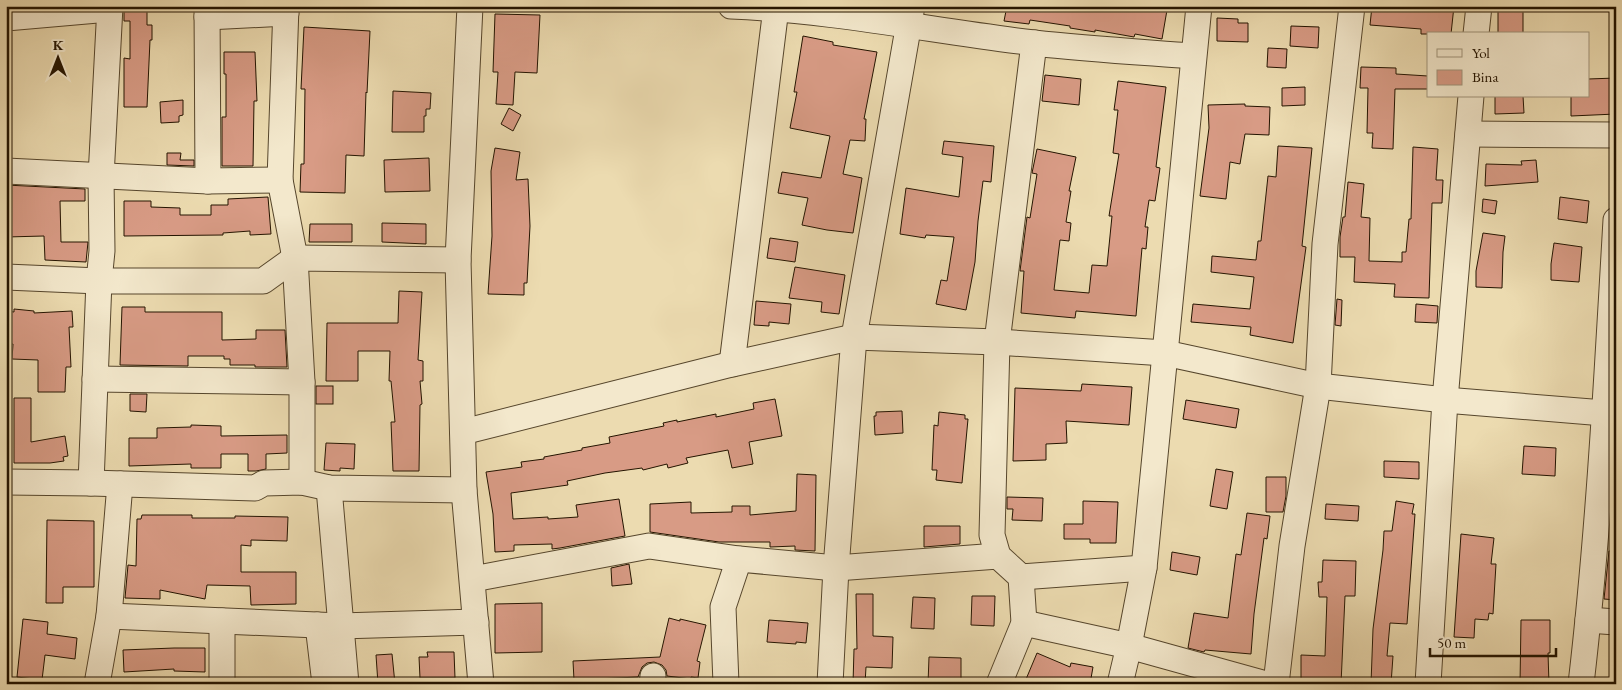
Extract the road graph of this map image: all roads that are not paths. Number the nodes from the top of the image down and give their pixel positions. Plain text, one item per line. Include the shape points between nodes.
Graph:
1 (470, 6) edge
2 (732, 6) edge
3 (1199, 6) edge
4 (1352, 6) edge
5 (1478, 6) edge
6 (110, 8) edge
7 (776, 8) junction
8 (286, 10) edge
9 (207, 12) edge
10 (910, 15) edge
11 (6, 18) edge
12 (1476, 32) edge
13 (1034, 43) junction
14 (1193, 56) junction
15 (1471, 98) edge
16 (1468, 134) junction
17 (1616, 135) edge
18 (6, 171) edge
19 (101, 177) junction
20 (280, 180) junction
21 (208, 181) junction
22 (1616, 220) edge
23 (295, 258) junction
24 (458, 260) junction
25 (6, 277) edge
26 (99, 281) junction
27 (854, 337) junction
28 (997, 342) junction
29 (1165, 353) junction
30 (732, 364) junction
31 (95, 379) junction
32 (302, 382) junction
33 (1318, 386) junction
34 (1445, 400) junction
35 (1610, 417) edge
36 (463, 432) junction
37 (6, 482) edge
38 (302, 482) junction
39 (91, 483) junction
40 (120, 484) junction
41 (329, 488) junction
42 (464, 490) junction
43 (998, 556) junction
44 (739, 559) junction
45 (836, 568) junction
46 (1144, 568) junction
47 (1021, 577) junction
48 (472, 579) junction
49 (110, 616) junction
50 (1588, 620) junction
51 (222, 621) junction
52 (476, 622) junction
53 (1616, 622) edge
54 (1024, 623) junction
55 (329, 625) junction
56 (1129, 646) junction
57 (97, 684) edge
58 (222, 684) edge
59 (325, 684) edge
60 (346, 684) edge
61 (481, 684) edge
62 (726, 684) edge
63 (830, 684) edge
64 (999, 684) edge
65 (1120, 684) edge
66 (1266, 684) edge
67 (1276, 684) edge
68 (1428, 684) edge
69 (1581, 684) edge

1 - 24 street
2 - 7 street
3 - 14 street
4 - 33 street via 1325,244
5 - 12 street
6 - 11 street
6 - 19 street
7 - 10 street
7 - 30 street
8 - 9 street
8 - 20 street
9 - 21 street
10 - 13 street
10 - 27 street
13 - 14 street
13 - 28 street
14 - 29 street
15 - 16 street
16 - 17 street
16 - 34 street
18 - 19 street
19 - 21 street
19 - 26 street
20 - 21 street
20 - 23 street
22 - 35 street
23 - 24 street
23 - 26 street via 263,281
23 - 32 street
24 - 36 street
25 - 26 street
26 - 31 street
27 - 28 street
27 - 30 street
27 - 45 street
28 - 29 street
28 - 43 street via 992,535
29 - 33 street
29 - 46 street
30 - 36 street
31 - 32 street
31 - 39 street
32 - 38 street
33 - 34 street
33 - 67 street via 1292,546
34 - 35 street
34 - 68 street
35 - 50 street
36 - 42 street
37 - 39 street
38 - 40 street via 264,483 255,488
38 - 41 street
39 - 40 street
40 - 49 street
41 - 42 street
41 - 55 street
42 - 48 street
43 - 45 street
43 - 47 street
44 - 45 street
44 - 48 street via 649,546
44 - 62 street via 723,607
45 - 63 street
46 - 47 street
46 - 56 street
47 - 54 street
48 - 52 street
49 - 51 street
49 - 57 street
50 - 53 street
50 - 69 street
51 - 55 street
51 - 58 street
52 - 55 street
52 - 61 street
54 - 56 street
54 - 64 street
55 - 59 street
55 - 60 street
56 - 65 street
56 - 66 street

